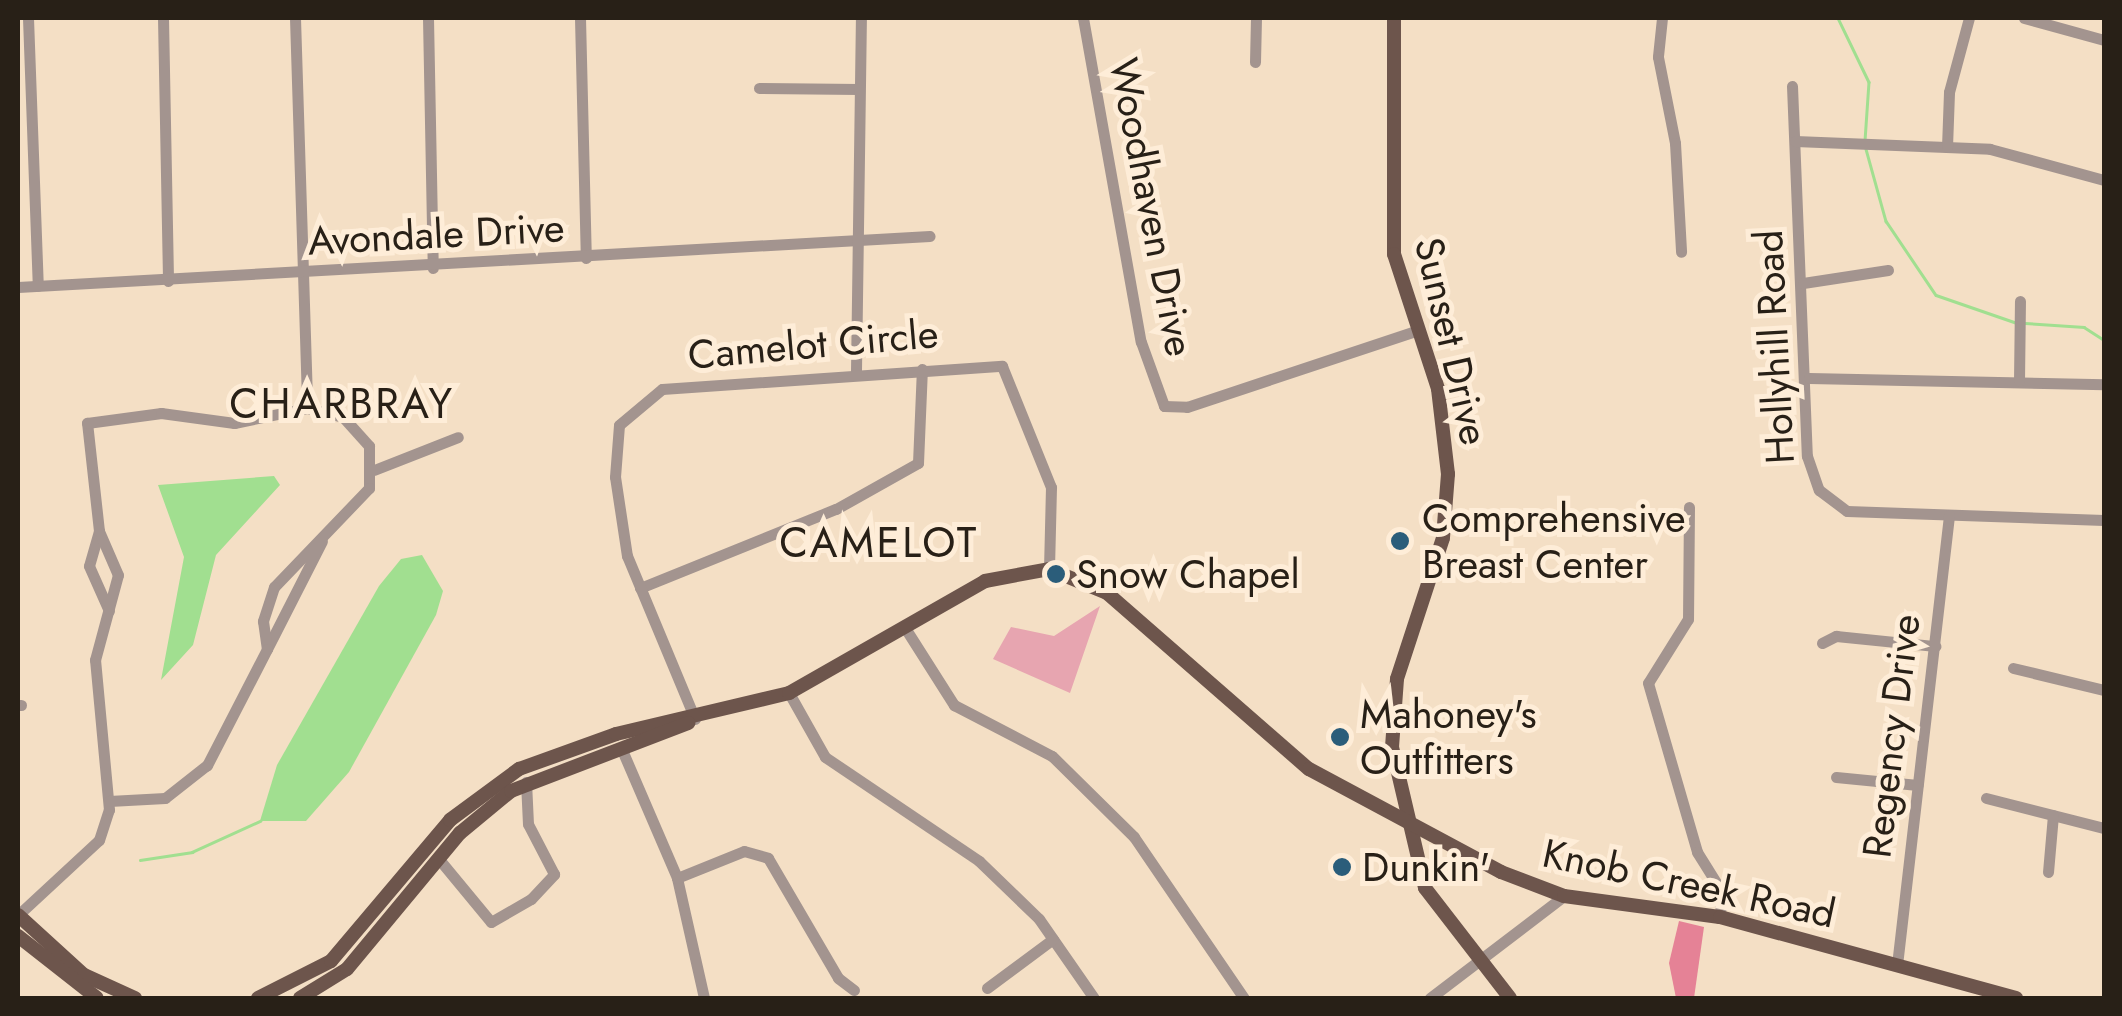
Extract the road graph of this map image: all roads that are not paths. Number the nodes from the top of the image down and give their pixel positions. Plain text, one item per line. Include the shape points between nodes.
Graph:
1 (163, 18) edge
2 (295, 18) edge
3 (428, 18) edge
4 (580, 18) edge
5 (860, 18) edge
6 (1082, 18) edge
7 (1256, 18) edge
8 (1394, 18) edge
9 (1662, 18) edge
10 (1969, 18) edge
11 (2024, 18) edge
12 (25, 26) edge
13 (2104, 40) edge
14 (1255, 62) dead end
15 (1792, 86) dead end
16 (759, 88) dead end
17 (859, 90) junction
18 (1795, 141) junction
19 (1947, 147) junction
20 (2104, 180) edge
21 (930, 236) dead end
22 (858, 240) junction
23 (1681, 252) dead end
24 (586, 258) junction
25 (433, 268) junction
26 (1888, 270) dead end
27 (302, 274) junction
28 (168, 280) junction
29 (1803, 282) junction
30 (38, 286) junction
31 (18, 287) edge
32 (2020, 301) dead end
33 (1415, 331) junction
34 (922, 369) junction
35 (856, 371) junction
36 (1809, 378) junction
37 (2018, 382) junction
38 (2104, 384) edge
39 (307, 408) junction
40 (458, 438) dead end
41 (374, 470) junction
42 (1689, 507) dead end
43 (1949, 515) junction
44 (2104, 520) edge
45 (98, 531) junction
46 (325, 535) junction
47 (1049, 569) junction
48 (640, 588) junction
49 (109, 611) junction
50 (907, 631) junction
51 (1822, 643) dead end
52 (1934, 646) junction
53 (267, 648) junction
54 (2013, 668) dead end
55 (2104, 690) edge
56 (789, 693) junction
57 (696, 719) junction
58 (653, 724) junction
59 (594, 741) junction
60 (622, 750) junction
61 (523, 775) junction
62 (1836, 776) dead end
63 (1918, 785) junction
64 (1986, 798) dead end
65 (109, 801) junction
66 (2053, 815) junction
67 (1406, 819) junction
68 (2104, 828) edge
69 (432, 854) junction
70 (2048, 872) dead end
71 (677, 878) junction
72 (1564, 896) junction
73 (389, 909) junction
74 (18, 915) edge
75 (1720, 917) junction
76 (20, 939) edge
77 (1052, 939) junction
78 (1476, 959) junction
79 (331, 961) junction
80 (1896, 965) junction
81 (986, 988) dead end
82 (285, 989) junction
83 (854, 990) dead end
84 (306, 995) edge
85 (97, 998) edge
86 (135, 998) edge
87 (258, 998) edge
88 (704, 998) edge
89 (1094, 998) edge
90 (1244, 998) edge
91 (1430, 998) edge
92 (1510, 998) edge
93 (2016, 998) edge

1 - 28 street
2 - 27 street
3 - 25 street
4 - 24 street
5 - 17 street
6 - 33 street, Woodhaven Drive via 1142,342 1164,406 1187,407
7 - 14 street
8 - 33 main road, Sunset Drive via 1393,236
9 - 23 street via 1658,57 1675,143
10 - 19 street via 1948,92
11 - 13 street
12 - 30 street
15 - 18 street, Hollyhill Road
16 - 17 street
17 - 22 street
18 - 19 street
18 - 29 street, Hollyhill Road
19 - 20 street via 2003,151
21 - 22 street, Avondale Drive
22 - 24 street, Avondale Drive
22 - 35 street
24 - 25 street, Avondale Drive
25 - 27 street, Avondale Drive
26 - 29 street
27 - 28 street, Avondale Drive
27 - 39 street
28 - 30 street, Avondale Drive
29 - 36 street, Hollyhill Road
30 - 31 street, Avondale Drive
32 - 37 street
33 - 67 main road, Sunset Drive via 1438,389 1448,474 1443,538 1404,648 1390,728
34 - 35 street, Camelot Circle
34 - 47 street, Camelot Circle via 986,363 1010,372 1052,487
34 - 48 street via 918,463 836,509
35 - 48 street, Camelot Circle via 679,386 626,413 615,477
36 - 37 street
36 - 43 street, Hollyhill Road via 1808,469 1827,498 1846,511
37 - 38 street
39 - 41 street via 358,430
39 - 45 street via 234,423 161,413 93,417 87,460
40 - 41 street
41 - 46 street via 360,504
42 - 75 street via 1688,618 1648,683 1697,852 1722,892
43 - 44 street, Hollyhill Road
43 - 52 street, Regency Drive
45 - 49 street via 89,566
45 - 49 street via 118,575
46 - 53 street
46 - 53 street via 274,587 263,621
47 - 50 main road via 996,576
47 - 67 main road, Knob Creek Road via 1106,593 1280,750
48 - 57 street, Camelot Circle
49 - 65 street via 95,660
50 - 56 main road
50 - 90 street via 954,705 1052,756 1134,836
51 - 52 street via 1836,636
52 - 63 street, Regency Drive
53 - 65 street via 194,781 165,798
54 - 55 street
56 - 57 main road
56 - 77 street via 825,758 979,861
57 - 58 main road
57 - 60 main road
58 - 59 main road
58 - 60 main road
59 - 60 main road
59 - 61 main road
60 - 61 main road
60 - 71 street
61 - 69 main road
61 - 69 street via 528,824 554,874 531,899 491,922
62 - 63 street
63 - 80 street, Regency Drive
64 - 66 street
65 - 74 street via 99,840
66 - 68 street
66 - 70 street
67 - 72 main road, Knob Creek Road
67 - 78 main road, Sunset Drive via 1424,888
69 - 73 main road
71 - 83 street via 744,851 768,858 838,978
71 - 88 street
72 - 75 main road, Knob Creek Road
72 - 78 street via 1552,914
73 - 79 main road
73 - 84 main road via 347,969
74 - 76 main road
74 - 86 main road via 72,966
75 - 80 main road, Knob Creek Road
76 - 85 main road
77 - 81 street
77 - 89 street
78 - 91 street
78 - 92 main road, Sunset Drive
79 - 82 main road
79 - 84 main road
80 - 93 main road, Knob Creek Road
82 - 84 main road
82 - 87 main road

